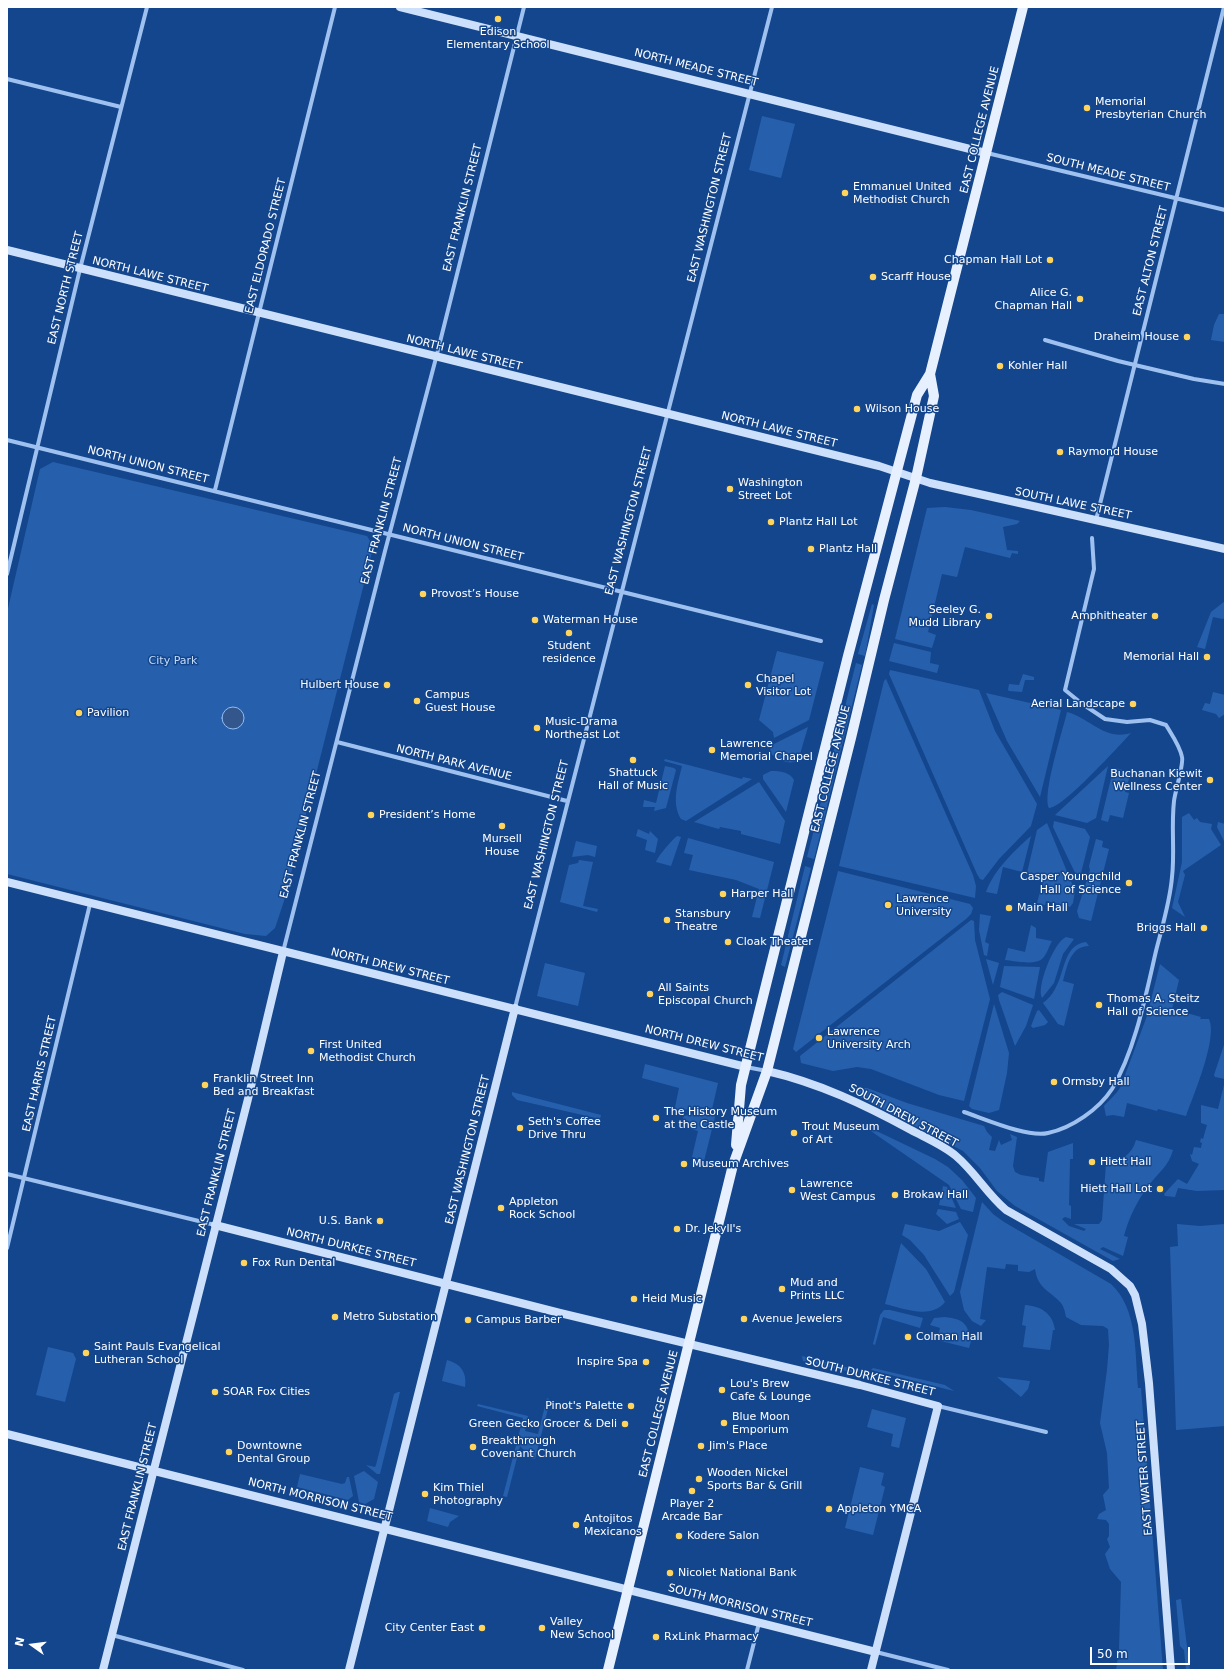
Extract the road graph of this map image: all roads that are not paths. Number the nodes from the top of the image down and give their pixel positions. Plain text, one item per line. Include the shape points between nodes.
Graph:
1 (147, 7) edge
2 (335, 7) edge
3 (400, 7) edge
4 (524, 7) edge
5 (772, 7) edge
6 (1023, 7) edge
7 (1224, 7) edge
8 (517, 36) junction
9 (7, 79) edge
10 (750, 93) junction
11 (121, 107) junction
12 (986, 153) junction
13 (1176, 199) junction
14 (1225, 210) edge
15 (7, 250) edge
16 (80, 268) junction
17 (258, 313) junction
18 (1045, 340) dead end
19 (436, 358) junction
20 (1134, 364) junction
21 (930, 374) junction
22 (1225, 384) edge
23 (668, 415) junction
24 (7, 440) edge
25 (36, 447) junction
26 (896, 471) junction
27 (916, 478) junction
28 (215, 490) junction
29 (1096, 520) junction
30 (390, 533) junction
31 (1092, 538) dead end
32 (1225, 549) edge
33 (7, 574) edge
34 (622, 591) junction
35 (821, 641) dead end
36 (337, 742) junction
37 (567, 801) junction
38 (7, 882) edge
39 (90, 904) junction
40 (283, 952) junction
41 (515, 1008) junction
42 (746, 1066) junction
43 (767, 1071) junction
44 (964, 1112) dead end
45 (733, 1164) junction
46 (7, 1174) edge
47 (25, 1178) junction
48 (215, 1225) junction
49 (7, 1248) edge
50 (446, 1283) junction
51 (1130, 1286) joint
52 (688, 1345) junction
53 (938, 1406) junction
54 (1046, 1432) dead end
55 (7, 1434) edge
56 (154, 1469) junction
57 (384, 1527) junction
58 (628, 1589) junction
59 (759, 1622) junction
60 (112, 1635) junction
61 (876, 1652) junction
62 (103, 1670) edge
63 (243, 1670) edge
64 (349, 1670) edge
65 (608, 1670) edge
66 (747, 1670) edge
67 (871, 1670) edge
68 (948, 1670) edge
69 (1171, 1670) edge

1 - 11 street, EAST NORTH STREET
2 - 17 street, EAST ELDORADO STREET
3 - 8 street, NORTH MEADE STREET
4 - 8 street, EAST FRANKLIN STREET
5 - 10 street, EAST WASHINGTON STREET
6 - 12 main road, EAST COLLEGE AVENUE
7 - 13 street, EAST ALTON STREET
8 - 10 street, NORTH MEADE STREET
8 - 19 street, EAST FRANKLIN STREET
9 - 11 street
10 - 12 street, NORTH MEADE STREET
10 - 23 street, EAST WASHINGTON STREET
11 - 16 street, EAST NORTH STREET
12 - 13 street, SOUTH MEADE STREET
12 - 21 main road, EAST COLLEGE AVENUE
13 - 14 street, SOUTH MEADE STREET
13 - 20 street, EAST ALTON STREET
15 - 16 street, NORTH LAWE STREET
16 - 17 street, NORTH LAWE STREET
16 - 25 street, EAST NORTH STREET
17 - 19 street, NORTH LAWE STREET
17 - 28 street, EAST ELDORADO STREET
18 - 20 street
19 - 23 street, NORTH LAWE STREET
19 - 30 street, EAST FRANKLIN STREET
20 - 22 street
20 - 29 street, EAST ALTON STREET
21 - 26 main road, EAST COLLEGE AVENUE via 917,395
21 - 27 main road, EAST COLLEGE AVENUE via 934,396
23 - 26 street, NORTH LAWE STREET
23 - 34 street, EAST WASHINGTON STREET
24 - 25 street, NORTH UNION STREET
25 - 28 street, NORTH UNION STREET
25 - 33 street, EAST NORTH STREET
26 - 27 street, NORTH LAWE STREET
26 - 42 main road, EAST COLLEGE AVENUE
27 - 29 street, SOUTH LAWE STREET
27 - 43 main road, EAST COLLEGE AVENUE
28 - 30 street, NORTH UNION STREET
29 - 32 street, SOUTH LAWE STREET
30 - 34 street, NORTH UNION STREET
30 - 36 street, EAST FRANKLIN STREET
31 - 44 street via 1094,569 1065,690 1105,719 1127,722 1150,720 1166,725 1176,741 1183,758 1174,801 1174,865 1164,922 1143,1009 1134,1034 1112,1088 1098,1104 1067,1126 1039,1134 999,1125
34 - 35 street, NORTH UNION STREET
34 - 37 street, EAST WASHINGTON STREET
36 - 37 street, NORTH PARK AVENUE
36 - 40 street, EAST FRANKLIN STREET
37 - 41 street, EAST WASHINGTON STREET
38 - 39 street, NORTH DREW STREET
39 - 40 street, NORTH DREW STREET
39 - 47 street, EAST HARRIS STREET
40 - 41 street, NORTH DREW STREET
40 - 48 street, EAST FRANKLIN STREET
41 - 42 street, NORTH DREW STREET
41 - 50 street, EAST WASHINGTON STREET
42 - 43 street, NORTH DREW STREET
42 - 45 main road, EAST COLLEGE AVENUE via 741,1085
43 - 45 main road, EAST COLLEGE AVENUE
43 - 51 street, SOUTH DREW STREET via 822,1087 944,1148 964,1163 1006,1210 1111,1269
45 - 52 main road, EAST COLLEGE AVENUE
46 - 47 street, NORTH DURKEE STREET
47 - 48 street, NORTH DURKEE STREET
47 - 49 street, EAST HARRIS STREET
48 - 50 street, NORTH DURKEE STREET
48 - 56 street, EAST FRANKLIN STREET
50 - 52 street, NORTH DURKEE STREET
50 - 57 street, EAST WASHINGTON STREET
51 - 69 street, EAST WATER STREET via 1140,1313 1149,1383
52 - 53 street, SOUTH DURKEE STREET
52 - 58 main road, EAST COLLEGE AVENUE
53 - 54 street, SOUTH DURKEE STREET
53 - 61 street
55 - 56 street, NORTH MORRISON STREET
56 - 57 street, NORTH MORRISON STREET
56 - 60 street, EAST FRANKLIN STREET
57 - 58 street, NORTH MORRISON STREET
57 - 64 street, EAST WASHINGTON STREET
58 - 59 street, SOUTH MORRISON STREET
58 - 65 main road, EAST COLLEGE AVENUE
59 - 61 street, SOUTH MORRISON STREET
59 - 66 street
60 - 62 street, EAST FRANKLIN STREET
60 - 63 street
61 - 67 street
61 - 68 street

